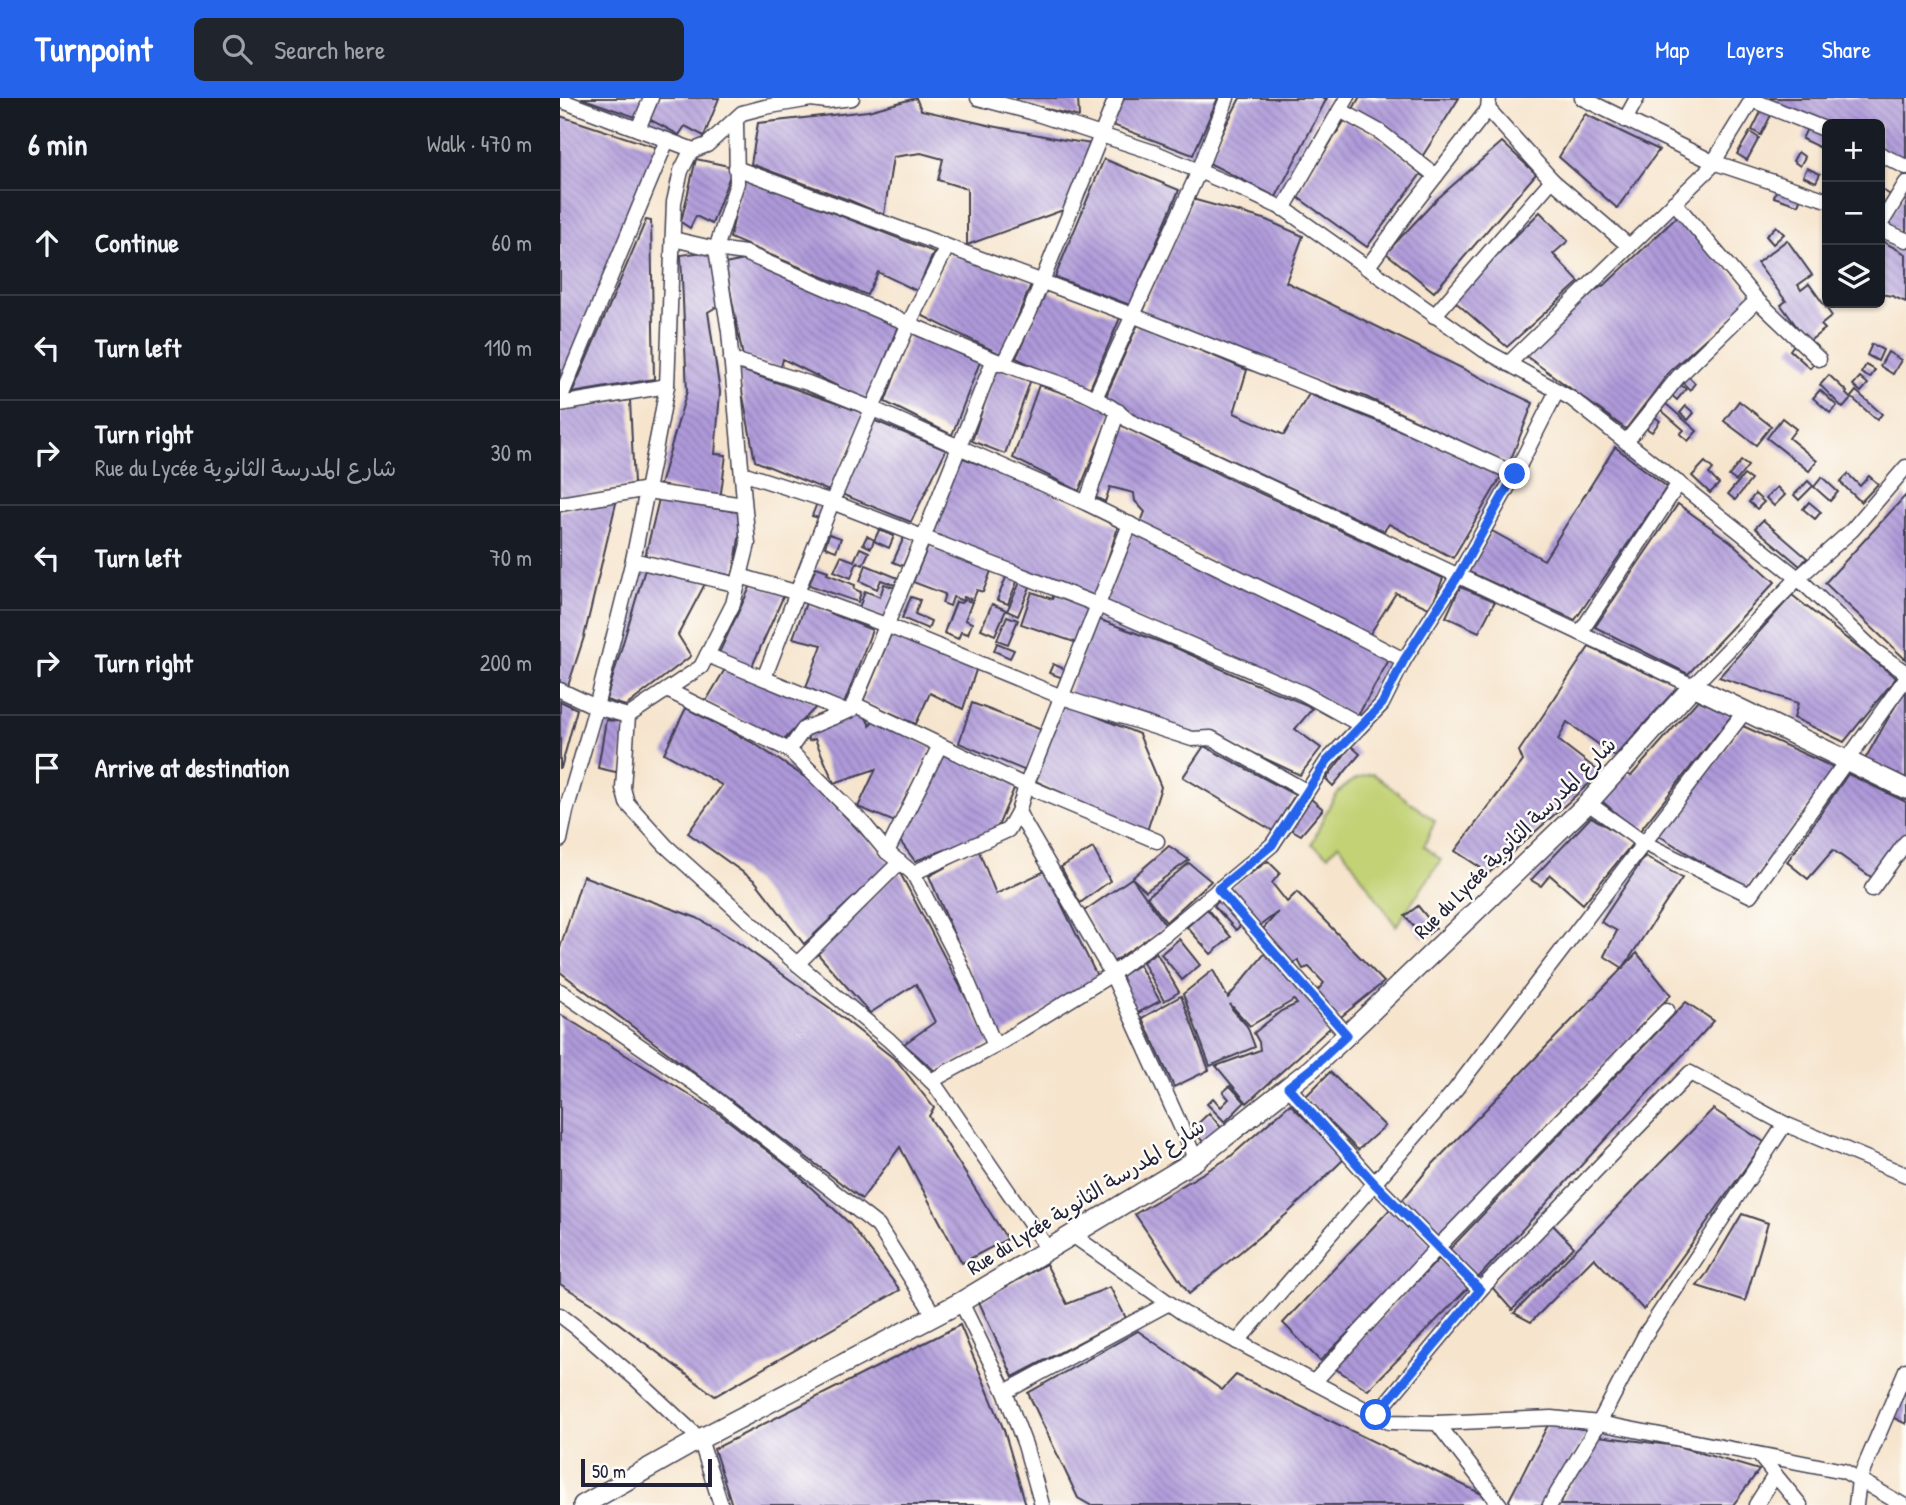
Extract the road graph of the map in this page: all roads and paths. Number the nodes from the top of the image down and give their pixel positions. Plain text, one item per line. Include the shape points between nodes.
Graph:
1 (651, 98) edge
2 (852, 98) edge
3 (1116, 98) edge
4 (1227, 98) edge
5 (1581, 98) edge
6 (1637, 98) edge
7 (985, 99) edge
8 (1752, 99) edge
9 (560, 100) edge
10 (768, 102) edge
11 (1343, 104) edge
12 (1488, 104) edge
13 (741, 110) edge
14 (1625, 120) junction
15 (1822, 128) edge
16 (638, 129) junction
17 (1101, 135) junction
18 (667, 140) junction
19 (691, 150) junction
20 (1885, 156) edge
21 (1713, 162) junction
22 (1906, 167) edge
23 (736, 168) junction
24 (1199, 171) junction
25 (1436, 176) junction
26 (1552, 180) junction
27 (1906, 183) edge
28 (1822, 199) edge
29 (1674, 202) junction
30 (1283, 209) junction
31 (1885, 219) edge
32 (1885, 230) edge
33 (673, 239) junction
34 (1906, 240) edge
35 (1629, 246) junction
36 (947, 247) junction
37 (716, 249) junction
38 (1367, 268) junction
39 (1042, 282) junction
40 (1756, 300) junction
41 (1132, 315) junction
42 (1434, 316) junction
43 (909, 323) junction
44 (731, 359) junction
45 (1819, 359) dead end
46 (1003, 364) junction
47 (1508, 364) junction
48 (667, 386) junction
49 (1557, 391) junction
50 (1095, 398) junction
51 (560, 399) edge
52 (560, 404) edge
53 (873, 409) junction
54 (1118, 411) junction
55 (1626, 442) junction
56 (959, 446) junction
57 (1906, 467) edge
58 (742, 473) junction
59 (1515, 474) junction
60 (1679, 483) junction
61 (648, 490) junction
62 (832, 502) junction
63 (1086, 503) junction
64 (560, 504) edge
65 (744, 505) junction
66 (1130, 524) junction
67 (923, 538) junction
68 (633, 560) junction
69 (1458, 576) junction
70 (1798, 578) junction
71 (739, 580) junction
72 (798, 593) junction
73 (1097, 606) junction
74 (886, 625) junction
75 (1580, 633) junction
76 (707, 655) junction
77 (1404, 660) junction
78 (1906, 676) edge
79 (764, 678) junction
80 (1693, 686) junction
81 (560, 690) edge
82 (667, 690) junction
83 (1062, 696) junction
84 (596, 707) junction
85 (850, 708) junction
86 (1745, 711) junction
87 (628, 716) junction
88 (1361, 725) junction
89 (940, 745) junction
90 (789, 751) junction
91 (1847, 761) junction
92 (1026, 786) junction
93 (1906, 789) edge
94 (1306, 791) junction
95 (1588, 803) junction
96 (1017, 812) junction
97 (560, 841) edge
98 (1157, 841) dead end
99 (1906, 842) edge
100 (1644, 843) junction
101 (887, 852) junction
102 (900, 862) junction
103 (913, 873) junction
104 (1218, 889) junction
105 (1872, 889) dead end
106 (797, 964) junction
107 (1111, 974) junction
108 (560, 991) edge
109 (1667, 1010) dead end
110 (1347, 1035) junction
111 (995, 1046) junction
112 (930, 1081) junction
113 (1288, 1087) junction
114 (1785, 1124) junction
115 (1196, 1160) junction
116 (1906, 1175) edge
117 (1374, 1183) junction
118 (1071, 1234) junction
119 (1438, 1247) junction
120 (1047, 1248) junction
121 (1480, 1290) junction
122 (961, 1302) junction
123 (1169, 1303) junction
124 (560, 1315) edge
125 (934, 1315) junction
126 (1237, 1342) junction
127 (1906, 1370) edge
128 (1314, 1382) junction
129 (1005, 1392) junction
130 (1376, 1415) junction
131 (1437, 1423) junction
132 (1599, 1423) junction
133 (700, 1439) junction
134 (1759, 1455) junction
135 (1775, 1475) junction
136 (1859, 1480) junction
137 (583, 1505) edge
138 (721, 1505) edge
139 (1042, 1505) edge
140 (1500, 1505) edge
141 (1550, 1505) edge
142 (1756, 1505) edge
143 (1800, 1505) edge
144 (1856, 1505) edge
145 (1903, 1505) edge

1 - 16 street
2 - 10 street
3 - 17 street
4 - 24 street
5 - 14 street
6 - 14 street
7 - 17 street
8 - 15 street
8 - 21 street
9 - 16 street
10 - 13 street
11 - 25 street
11 - 30 street
12 - 25 street
12 - 26 street
13 - 19 street via 708,145
13 - 23 street
14 - 21 street
16 - 18 street
17 - 24 street
17 - 39 street
18 - 19 street
18 - 51 street
19 - 33 street via 677,186
20 - 22 street
21 - 28 street
21 - 29 street
23 - 36 street
23 - 37 street via 737,183
24 - 30 street
24 - 41 street
25 - 38 street
26 - 35 street
26 - 42 street
27 - 31 street
29 - 35 street
29 - 40 street
30 - 38 street
32 - 34 street
33 - 37 street
33 - 48 street
35 - 47 street
36 - 39 street
36 - 43 street
37 - 43 street via 745,253
37 - 44 street
38 - 42 street
39 - 41 street
39 - 46 street
40 - 45 street
40 - 55 street via 1678,377
41 - 50 street
41 - 59 street via 1385,415
42 - 47 street
43 - 46 street
43 - 53 street
44 - 53 street
44 - 58 street
46 - 50 street
46 - 56 street via 992,364
47 - 49 street
48 - 52 street
48 - 61 street
49 - 55 street
49 - 59 street
50 - 54 street
53 - 56 street
53 - 62 street
54 - 63 street
54 - 69 street via 1129,421
55 - 60 street
56 - 63 street
56 - 67 street
57 - 70 street, Rue du Lycée شارع المدرسة الثانوية via 1852,530
58 - 62 street
58 - 65 street
59 - 69 street
60 - 70 street
60 - 75 street
61 - 64 street
61 - 65 street
61 - 68 street
62 - 67 street
62 - 72 street
63 - 66 street
65 - 71 street via 748,544
66 - 73 street
66 - 77 street
67 - 73 street
67 - 74 street
68 - 71 street
68 - 84 street
69 - 75 street
69 - 77 street
70 - 78 street
70 - 80 street, Rue du Lycée شارع المدرسة الثانوية
71 - 72 street
71 - 76 street via 733,604
72 - 74 street
72 - 79 street
73 - 83 street
73 - 88 street via 1303,693
74 - 83 street
74 - 85 street
75 - 80 street
76 - 79 street
76 - 82 street via 701,667
77 - 88 street via 1382,704
78 - 91 street
79 - 85 street
80 - 86 street
80 - 95 street, Rue du Lycée شارع المدرسة الثانوية
81 - 84 street
82 - 87 street
82 - 90 street
83 - 92 street
83 - 94 street via 1192,739 1211,738
84 - 87 street
84 - 97 street
85 - 89 street
85 - 90 street via 804,729
86 - 91 street
86 - 100 street
87 - 106 street via 623,788 627,803 666,846
88 - 94 street
89 - 92 street
89 - 101 street
90 - 101 street
91 - 93 street
91 - 100 street via 1750,895
92 - 96 street
92 - 98 street
94 - 104 street via 1272,845
95 - 100 street
95 - 110 street, Rue du Lycée شارع المدرسة الثانوية
96 - 103 street via 1008,830
96 - 107 street
99 - 105 street
100 - 117 street via 1455,1090
101 - 102 street
102 - 103 street
102 - 106 street
103 - 111 street
104 - 107 street
104 - 110 street
106 - 112 street via 889,1040
107 - 111 street
107 - 115 street
108 - 125 street via 707,1091 878,1226
109 - 119 street
110 - 113 street, Rue du Lycée شارع المدرسة الثانوية
111 - 112 street
112 - 120 street
113 - 115 street, Rue du Lycée شارع المدرسة الثانوية
113 - 117 street
114 - 116 street
114 - 121 street via 1690,1073
114 - 132 street via 1644,1335
115 - 118 street, Rue du Lycée شارع المدرسة الثانوية
117 - 119 street
117 - 126 street
118 - 120 street, Rue du Lycée شارع المدرسة الثانوية
118 - 123 street
119 - 121 street
119 - 128 street
120 - 122 street, Rue du Lycée شارع المدرسة الثانوية
121 - 130 street
122 - 125 street, Rue du Lycée شارع المدرسة الثانوية
122 - 129 street
123 - 126 street
123 - 129 street
124 - 133 street
125 - 133 street, Rue du Lycée شارع المدرسة الثانوية
126 - 128 street
127 - 136 street
128 - 130 street
129 - 139 street
130 - 131 street via 1390,1422
131 - 132 street via 1552,1418
131 - 140 street
132 - 134 street
132 - 141 street
133 - 137 street, Rue du Lycée شارع المدرسة الثانوية
133 - 138 street
134 - 135 street
134 - 136 street via 1844,1471
135 - 142 street
135 - 143 street
136 - 144 street
136 - 145 street

